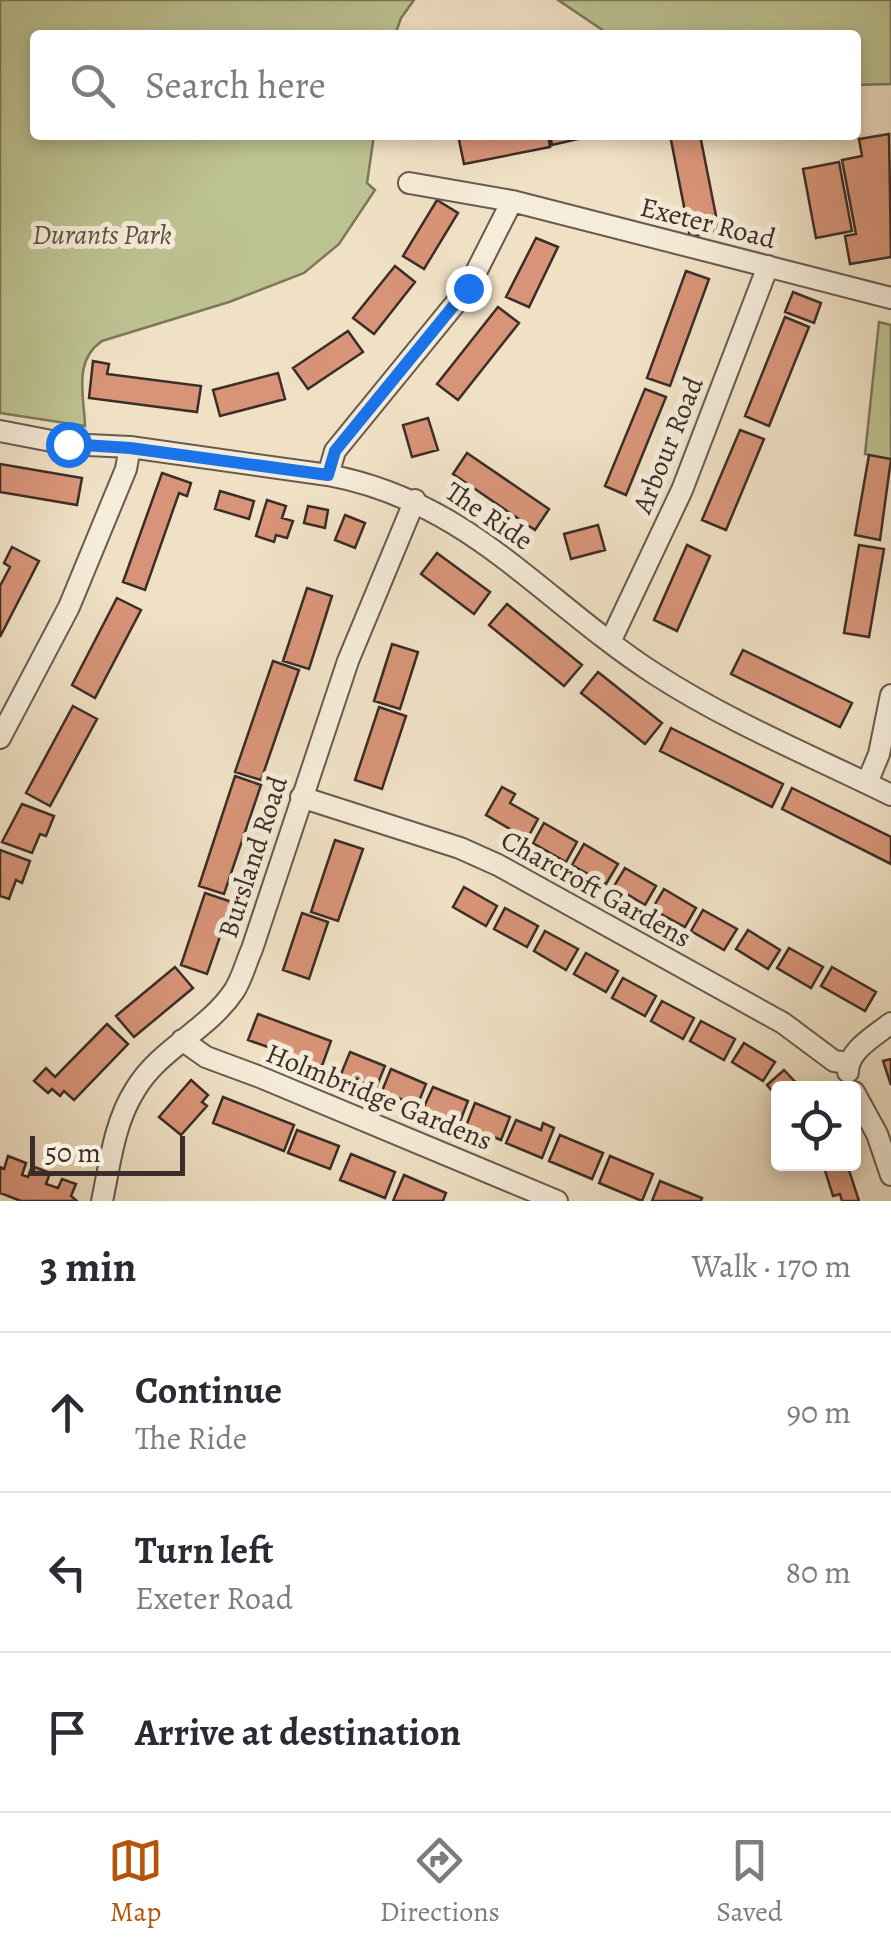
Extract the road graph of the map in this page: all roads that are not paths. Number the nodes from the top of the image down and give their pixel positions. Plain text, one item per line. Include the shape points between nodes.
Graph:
1 (409, 183) dead end
2 (512, 200) junction
3 (768, 266) junction
4 (891, 298) edge
5 (0, 431) edge
6 (130, 448) junction
7 (328, 475) junction
8 (415, 500) junction
9 (610, 642) junction
10 (891, 694) edge
11 (2, 728) edge
12 (867, 783) junction
13 (891, 795) edge
14 (302, 797) junction
15 (891, 1023) edge
16 (182, 1040) junction
17 (848, 1063) junction
18 (848, 1081) edge
19 (861, 1105) edge
20 (891, 1175) edge
21 (102, 1201) edge
22 (557, 1201) edge

1 - 2 street, Exeter Road
2 - 3 street, Exeter Road
2 - 7 street via 468,288 335,451
3 - 4 street, Exeter Road
3 - 9 street, Arbour Road via 682,490
5 - 6 street, The Ride
6 - 7 street, The Ride
6 - 11 street via 69,606
7 - 8 street, The Ride
8 - 9 street, The Ride via 504,556
8 - 14 street, Bursland Road via 348,661
9 - 12 street, The Ride via 708,706
10 - 12 street
12 - 13 street, The Ride
14 - 16 street, Bursland Road via 235,990
14 - 17 street, Charcroft Gardens via 498,865 783,1023 834,1061
15 - 17 street
16 - 21 street, Bursland Road via 136,1087 121,1116
16 - 22 street, Holmbridge Gardens via 206,1057
17 - 18 street
19 - 20 street

